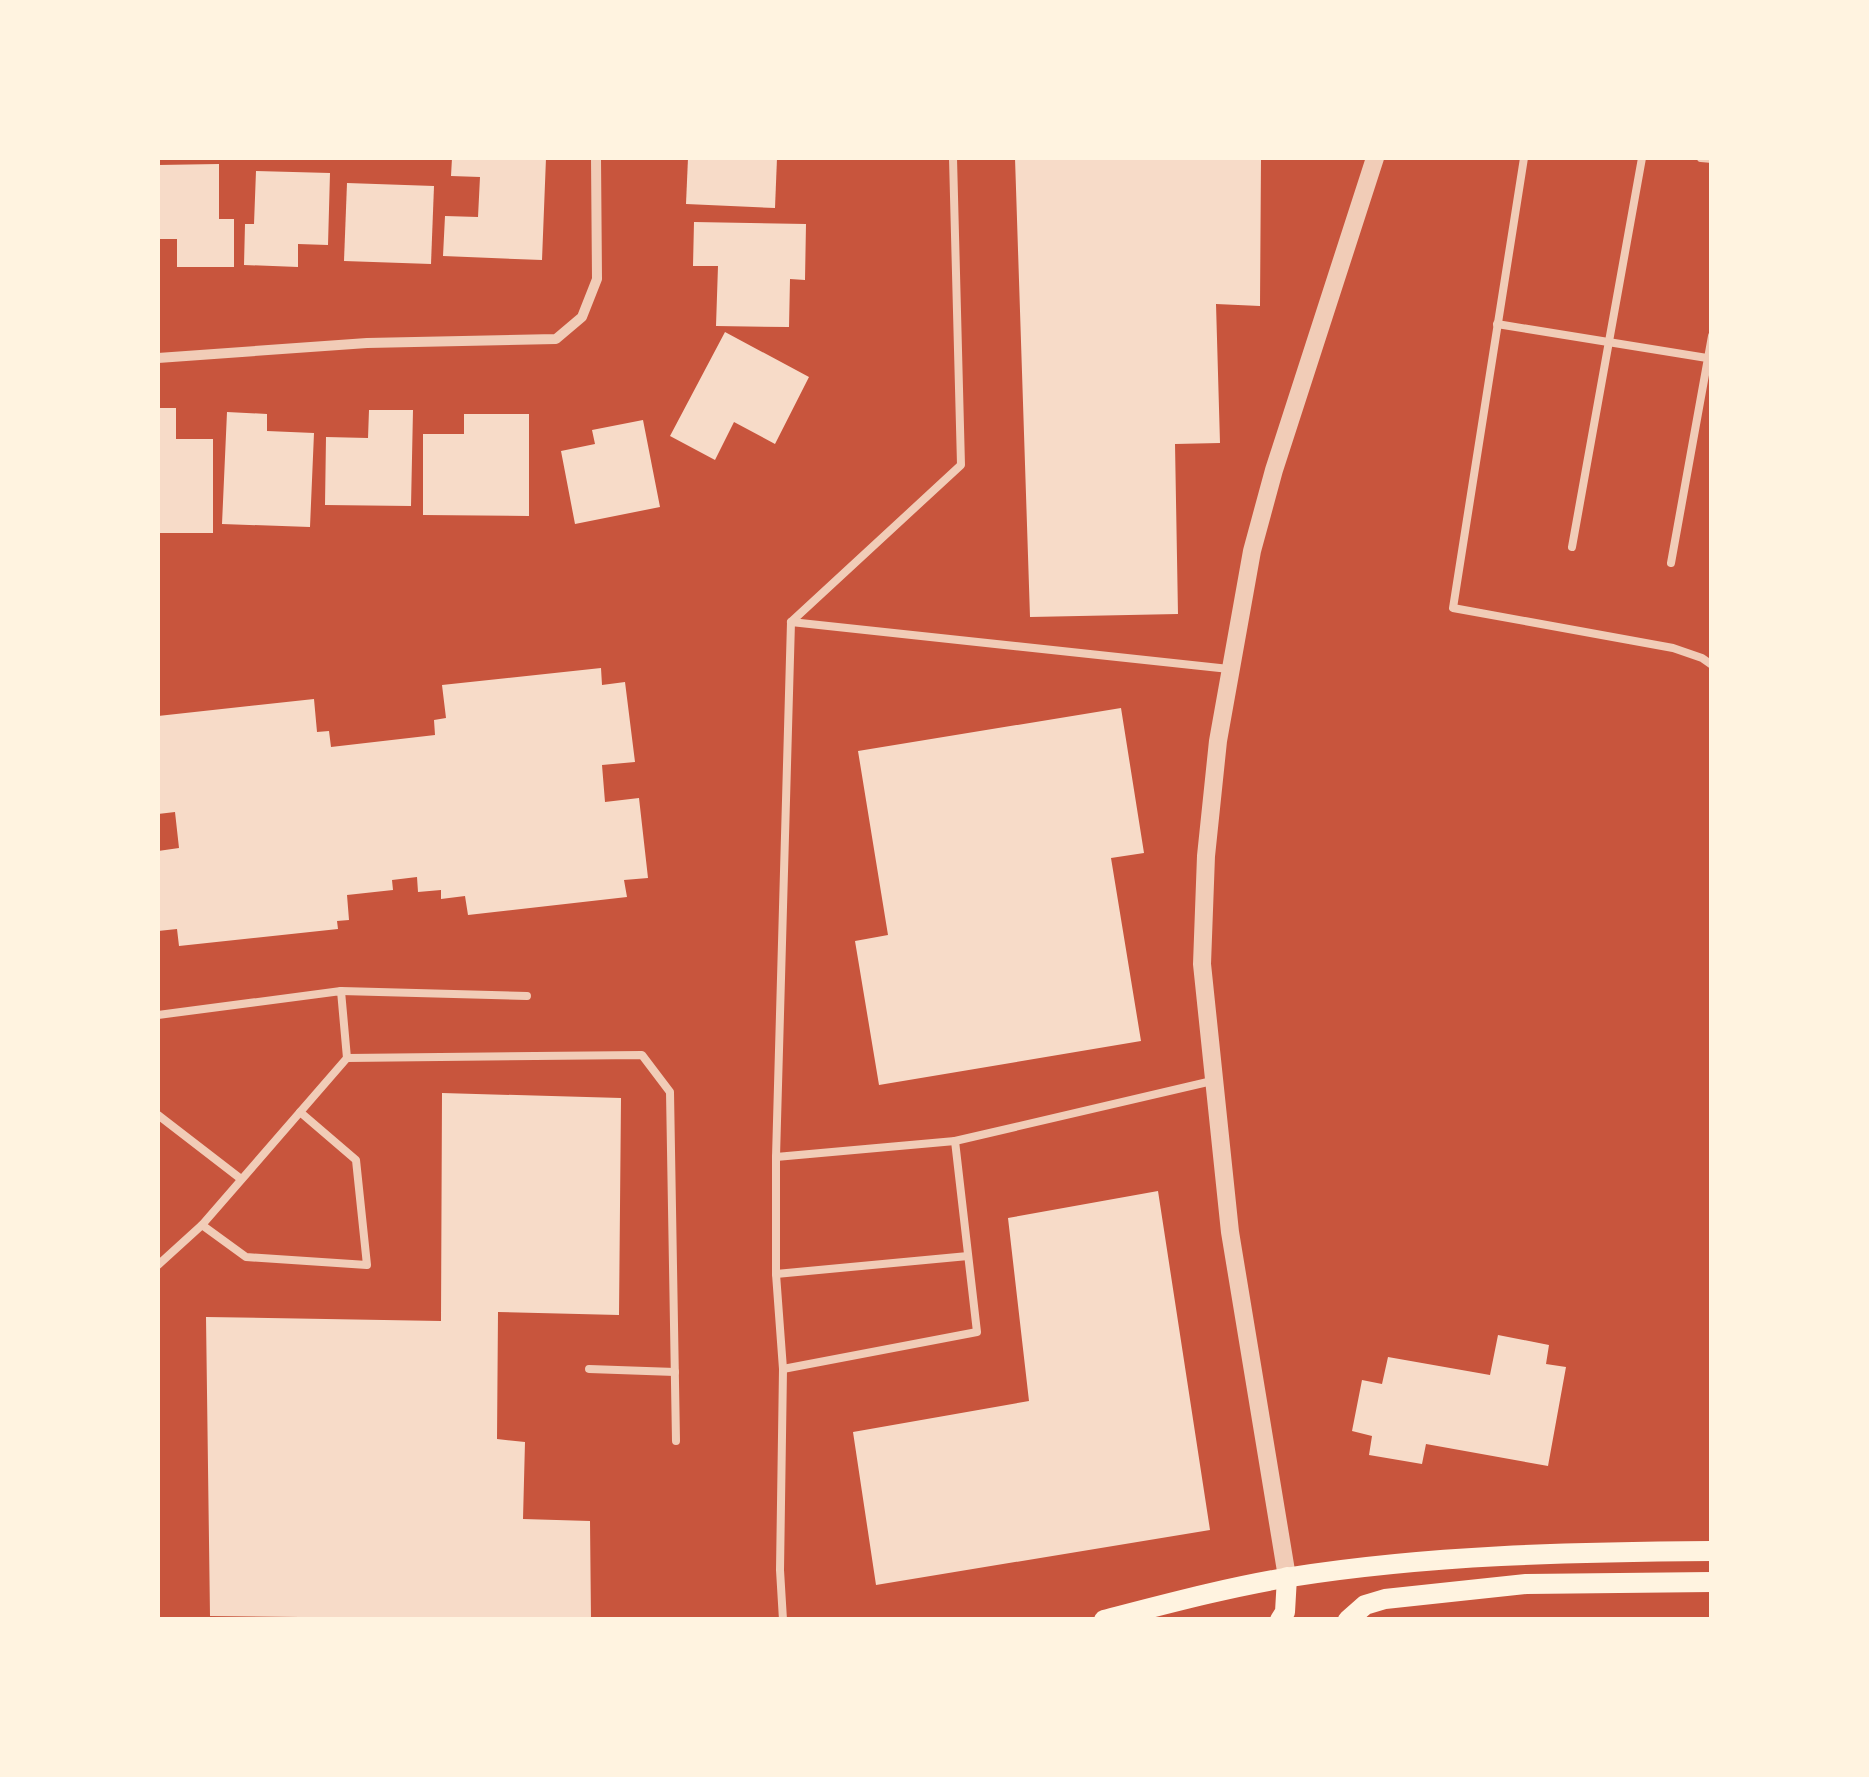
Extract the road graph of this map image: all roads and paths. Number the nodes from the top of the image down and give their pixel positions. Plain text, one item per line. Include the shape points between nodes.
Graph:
1 (596, 158) edge
2 (953, 158) edge
3 (1375, 158) edge
4 (1524, 158) edge
5 (1642, 158) edge
6 (1701, 158) edge
7 (1712, 159) edge
8 (1497, 324) junction
9 (1712, 336) edge
10 (1609, 340) junction
11 (158, 358) edge
12 (1707, 358) junction
13 (1572, 546) dead end
14 (1671, 563) dead end
15 (791, 622) junction
16 (1712, 666) edge
17 (1230, 670) junction
18 (341, 991) junction
19 (527, 996) dead end
20 (158, 1015) edge
21 (346, 1058) junction
22 (1213, 1080) junction
23 (300, 1112) junction
24 (158, 1115) edge
25 (955, 1141) junction
26 (776, 1158) junction
27 (241, 1180) junction
28 (202, 1225) junction
29 (968, 1256) junction
30 (158, 1265) edge
31 (776, 1274) junction
32 (589, 1369) dead end
33 (783, 1369) junction
34 (675, 1372) junction
35 (676, 1441) dead end
36 (1712, 1551) edge
37 (1287, 1578) junction
38 (1712, 1582) edge
39 (783, 1620) edge
40 (1104, 1620) edge
41 (1280, 1620) edge
42 (1348, 1620) edge

1 - 11 street via 597,280 582,317 556,339 367,343
2 - 15 lane via 962,465
3 - 17 street via 1274,470
4 - 8 lane
5 - 10 lane
6 - 7 lane
8 - 10 lane
8 - 16 lane via 1452,608 1674,648
9 - 12 lane
10 - 12 lane
10 - 13 lane
12 - 14 lane
15 - 17 lane
15 - 26 lane
17 - 22 street via 1206,856 1202,964
18 - 19 lane
18 - 20 lane
18 - 21 lane
21 - 23 lane
21 - 34 lane via 642,1055 670,1092
22 - 25 lane
22 - 37 street via 1230,1232
23 - 27 lane
23 - 28 lane via 356,1160 366,1265 246,1257
24 - 27 lane
25 - 26 lane
25 - 29 lane
26 - 31 lane
27 - 28 lane
28 - 30 lane
29 - 31 lane
29 - 33 lane via 978,1332
31 - 33 lane
32 - 34 lane
33 - 39 lane
34 - 35 lane
36 - 37 main road via 1509,1556
37 - 40 main road
37 - 41 main road
38 - 42 main road via 1526,1584 1385,1599

